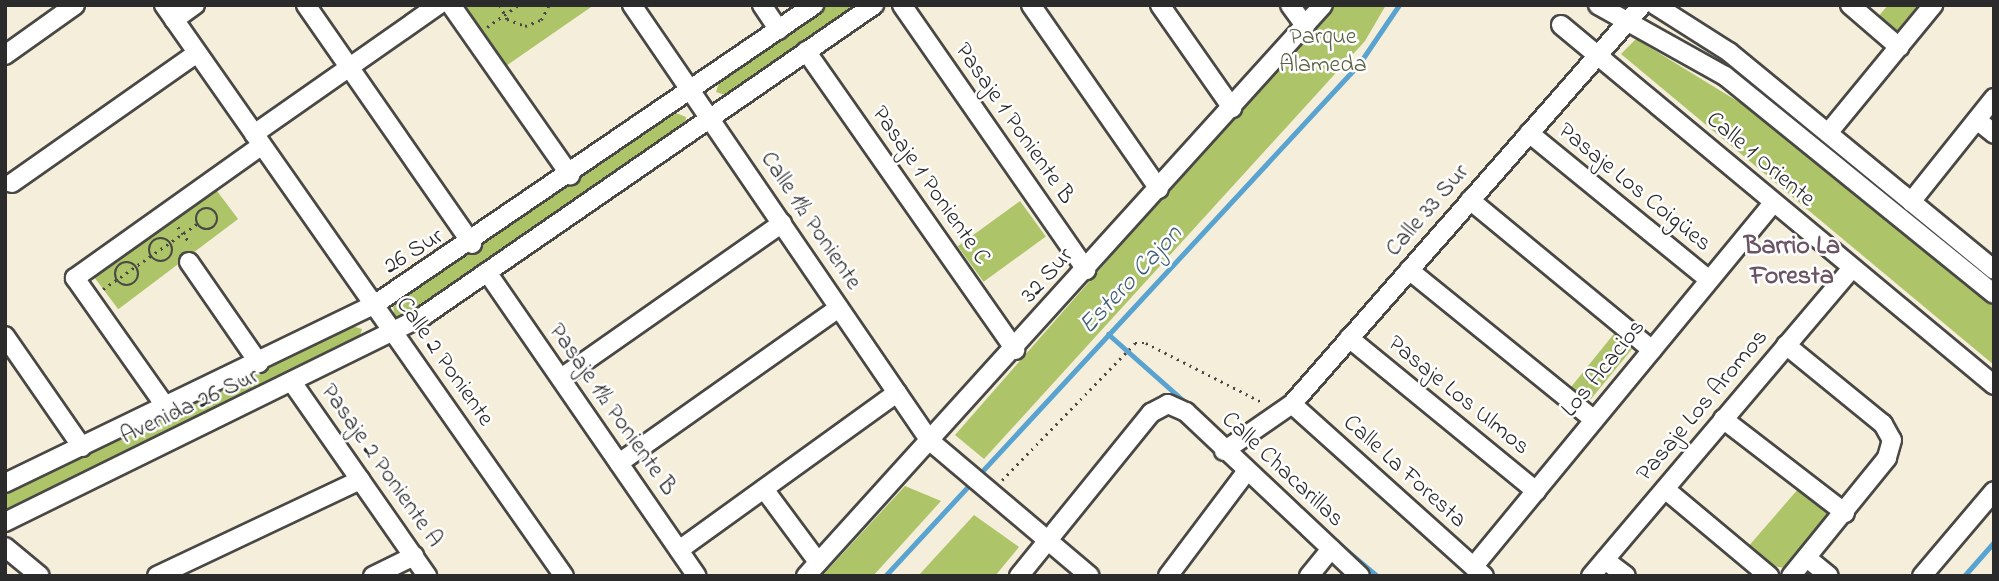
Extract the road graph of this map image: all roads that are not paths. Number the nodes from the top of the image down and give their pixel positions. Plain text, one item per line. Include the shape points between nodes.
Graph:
1 (75, 5) edge
2 (195, 5) edge
3 (306, 5) edge
4 (438, 5) edge
5 (451, 5) edge
6 (632, 5) edge
7 (762, 5) edge
8 (814, 5) edge
9 (874, 5) edge
10 (902, 5) edge
11 (1031, 5) edge
12 (1160, 5) edge
13 (1290, 5) edge
14 (1323, 5) edge
15 (1598, 5) edge
16 (1642, 5) edge
17 (1655, 5) edge
18 (1850, 5) edge
19 (1933, 5) edge
20 (169, 13) edge
21 (1628, 21) junction
22 (1561, 25) dead end
23 (1305, 26) junction
24 (779, 30) junction
25 (1899, 47) junction
26 (806, 51) junction
27 (197, 52) junction
28 (5, 55) edge
29 (1597, 55) junction
30 (349, 67) junction
31 (693, 94) junction
32 (1994, 98) edge
33 (1232, 107) junction
34 (710, 119) junction
35 (1977, 120) junction
36 (1529, 133) junction
37 (1828, 133) junction
38 (1994, 134) edge
39 (258, 139) junction
40 (570, 175) junction
41 (12, 183) dead end
42 (1159, 188) junction
43 (1470, 200) junction
44 (1910, 202) junction
45 (1773, 203) junction
46 (782, 223) junction
47 (472, 244) junction
48 (192, 256) road end
49 (1852, 268) junction
50 (1086, 270) junction
51 (1409, 270) junction
52 (1994, 270) edge
53 (487, 272) junction
54 (1709, 280) junction
55 (1994, 294) edge
56 (374, 305) junction
57 (839, 308) junction
58 (394, 333) junction
59 (5, 336) edge
60 (1349, 338) junction
61 (1786, 345) junction
62 (1015, 349) junction
63 (1652, 350) junction
64 (259, 363) junction
65 (561, 378) junction
66 (294, 385) junction
67 (1994, 386) edge
68 (897, 393) junction
69 (166, 407) junction
70 (1286, 408) junction
71 (1723, 419) junction
72 (1594, 420) junction
73 (930, 440) junction
74 (82, 447) junction
75 (1224, 451) junction
76 (619, 463) junction
77 (1246, 472) junction
78 (360, 480) junction
79 (5, 482) edge
80 (764, 489) junction
81 (1665, 489) junction
82 (1536, 491) junction
83 (1994, 491) edge
84 (1845, 513) junction
85 (5, 522) edge
86 (1048, 541) junction
87 (5, 547) edge
88 (679, 550) junction
89 (1331, 550) junction
90 (414, 556) junction
91 (1807, 558) junction
92 (1605, 559) junction
93 (818, 562) junction
94 (1479, 571) edge
95 (40, 576) edge
96 (157, 576) edge
97 (373, 576) edge
98 (427, 576) edge
99 (564, 576) edge
100 (697, 576) edge
101 (806, 576) edge
102 (1019, 576) edge
103 (1090, 576) edge
104 (1168, 576) edge
105 (1309, 576) edge
106 (1360, 576) edge
107 (1591, 576) edge
108 (1626, 576) edge
109 (1769, 576) edge
110 (1791, 576) edge
111 (1829, 576) edge
112 (1922, 576) edge

1 - 28 street
2 - 20 street
3 - 30 street
4 - 30 street
5 - 40 street
6 - 31 street, Calle 1½ Poniente
7 - 24 street
8 - 24 street, 26 Sur
9 - 26 street
10 - 50 street, Pasaje 1 Poniente B
11 - 42 street
12 - 33 street
13 - 23 street
14 - 23 street, 32 Sur
15 - 21 street, Calle 1 Oriente
16 - 21 street, Calle 33 Sur
17 - 37 street via 1729,52
18 - 25 street
19 - 25 street
20 - 27 street, Calle 2 Poniente
21 - 29 street, Calle 33 Sur
21 - 55 street, Calle 1 Oriente via 1725,76
22 - 29 street, Calle 1 Oriente
23 - 33 street, 32 Sur
24 - 31 street, 26 Sur
25 - 37 street
26 - 34 street
26 - 62 street, Pasaje 1 Poniente C
27 - 39 street, Calle 2 Poniente
27 - 41 street
29 - 36 street, Calle 33 Sur
29 - 45 street, Calle 1 Oriente
30 - 39 street
30 - 47 street
31 - 34 street, Calle 1½ Poniente
31 - 40 street, 26 Sur
32 - 35 street
33 - 42 street, 32 Sur
34 - 46 street, Calle 1½ Poniente
34 - 53 street
35 - 38 street
35 - 44 street
36 - 43 street, Calle 33 Sur
36 - 54 street, Pasaje Los Coigües
37 - 44 street
39 - 56 street, Calle 2 Poniente
39 - 69 street via 75,278
40 - 47 street, 26 Sur
42 - 50 street, 32 Sur
43 - 51 street, Calle 33 Sur
43 - 63 street
44 - 52 street
45 - 49 street, Calle 1 Oriente
45 - 54 street, Los Acacios
46 - 57 street, Calle 1½ Poniente
46 - 65 street
47 - 56 street, 26 Sur
48 - 64 street
49 - 61 street, Pasaje Los Aromos
49 - 67 street, Calle 1 Oriente
50 - 62 street, 32 Sur
51 - 60 street, Calle 33 Sur
51 - 72 street
53 - 58 street
53 - 65 street, Pasaje 1½ Poniente B
54 - 63 street, Los Acacios
56 - 58 street, Calle 2 Poniente
56 - 64 street, 26 Sur
57 - 68 street, Calle 1½ Poniente
57 - 76 street
58 - 66 street, Avenida 26 Sur
58 - 99 street, Calle 2 Poniente
59 - 74 street
60 - 70 street, Calle 33 Sur
60 - 82 street, Pasaje Los Ulmos
61 - 71 street, Pasaje Los Aromos
61 - 84 street via 1883,424 1892,440 1887,458
62 - 73 street, 32 Sur
63 - 72 street, Los Acacios
64 - 69 street, 26 Sur
65 - 76 street, Pasaje 1½ Poniente B
66 - 78 street, Pasaje 2 Poniente A
66 - 85 street, Avenida 26 Sur
68 - 73 street, Calle 1½ Poniente
68 - 80 street
69 - 74 street, 26 Sur
70 - 75 street, Calle 33 Sur
70 - 94 street, Calle La Foresta
71 - 81 street, Pasaje Los Aromos
71 - 84 street
72 - 82 street, Los Acacios
73 - 86 street, Calle 1½ Poniente via 950,462
73 - 93 street, 32 Sur
74 - 79 street, 26 Sur
75 - 77 street, Calle Chacarillas
75 - 86 street, Calle Chacarillas via 1186,412 1168,404 1151,413
76 - 88 street, Pasaje 1½ Poniente B
77 - 89 street, Calle Chacarillas
77 - 104 street
78 - 90 street, Pasaje 2 Poniente A
78 - 96 street
80 - 88 street
80 - 93 street
81 - 92 street, Pasaje Los Aromos
81 - 109 street
82 - 94 street, Los Acacios
83 - 112 street
84 - 91 street
86 - 102 street
86 - 103 street, Calle 1½ Poniente
87 - 95 street
88 - 100 street, Pasaje 1½ Poniente B
89 - 105 street
89 - 106 street, Calle Chacarillas
90 - 97 street
90 - 98 street, Pasaje 2 Poniente A
91 - 110 street
91 - 111 street
92 - 107 street, Pasaje Los Aromos
92 - 108 street
93 - 101 street, 32 Sur

